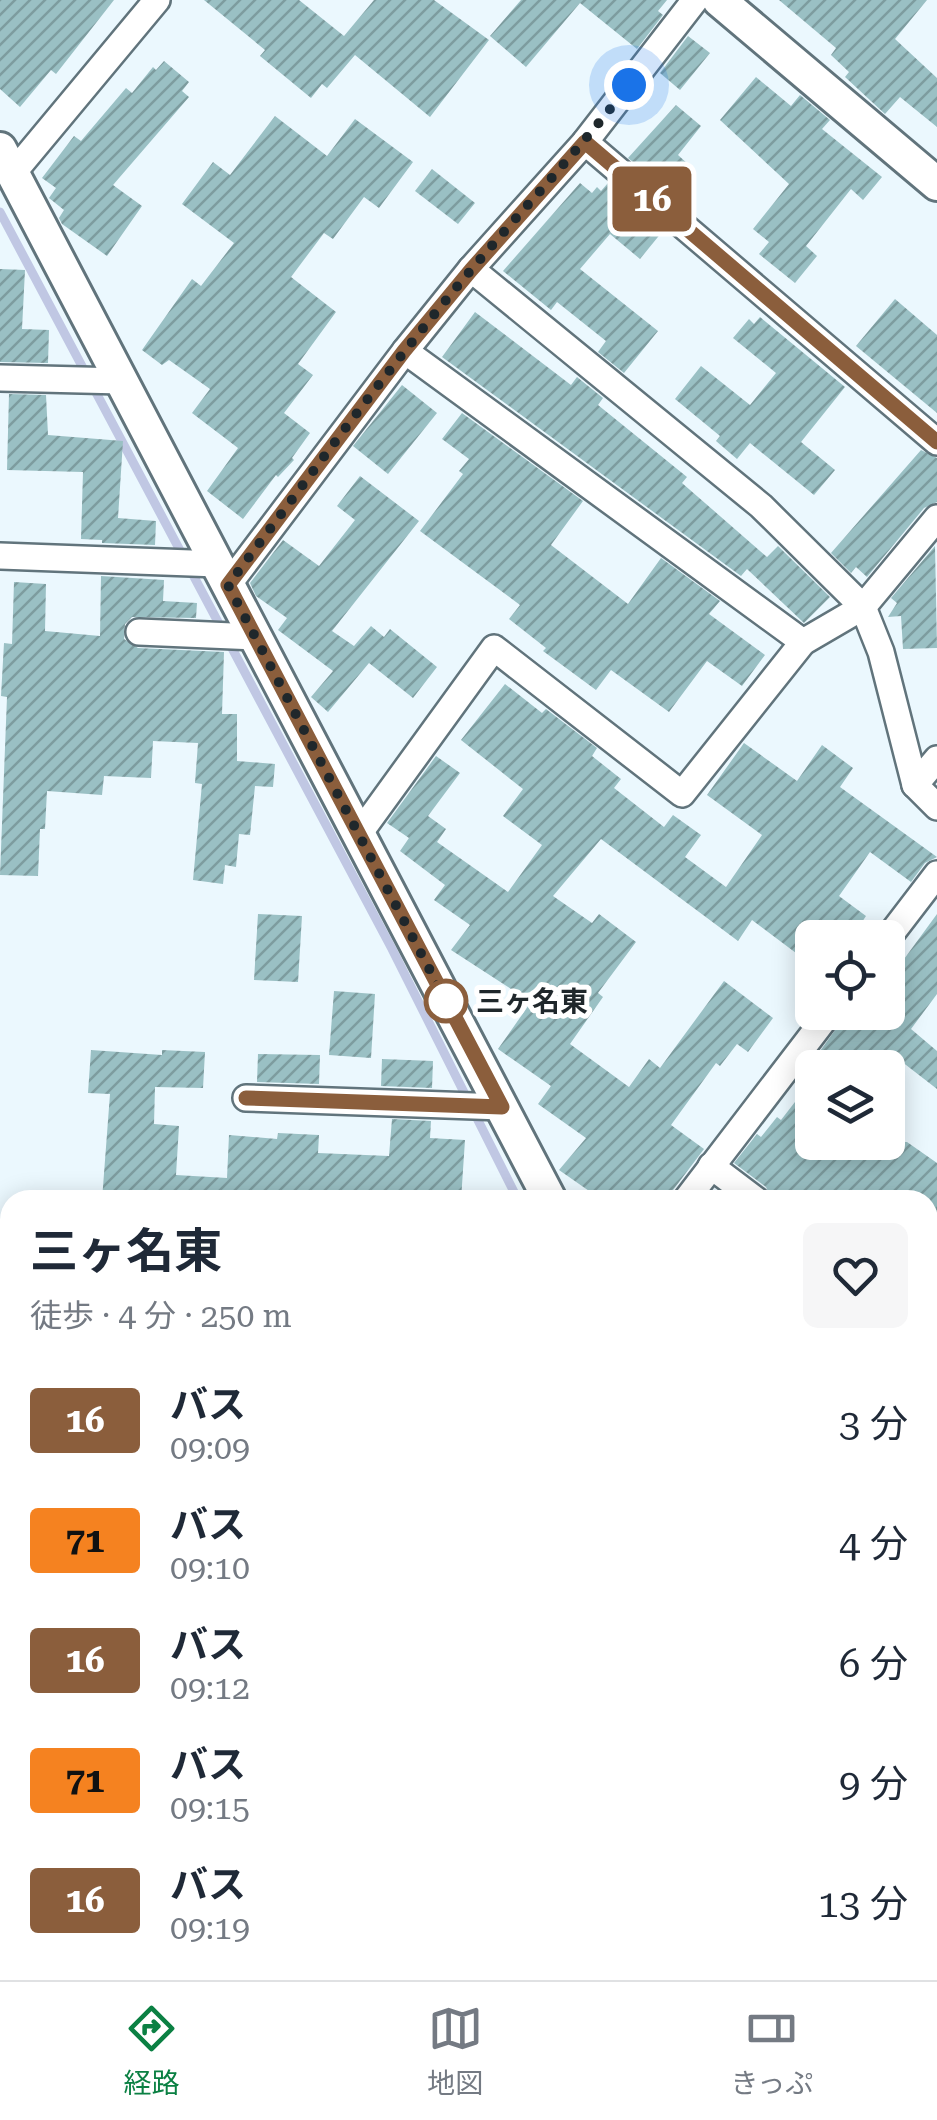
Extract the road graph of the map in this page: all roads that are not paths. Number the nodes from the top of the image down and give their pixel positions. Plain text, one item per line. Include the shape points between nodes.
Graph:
1 (156, 0) edge
2 (695, 0) edge
3 (719, 0) edge
4 (585, 142) junction
5 (6, 161) edge
6 (937, 184) edge
7 (471, 270) junction
8 (404, 351) junction
9 (0, 378) edge
10 (122, 381) junction
11 (937, 442) edge
12 (937, 518) edge
13 (0, 556) edge
14 (223, 575) junction
15 (863, 606) junction
16 (139, 632) dead end
17 (256, 637) junction
18 (802, 642) junction
19 (937, 759) edge
20 (915, 785) junction
21 (937, 807) edge
22 (359, 834) junction
23 (937, 874) edge
24 (902, 920) edge
25 (816, 1030) edge
26 (246, 1098) dead end
27 (502, 1107) junction
28 (711, 1166) junction
29 (545, 1190) edge
30 (693, 1190) edge
31 (743, 1190) edge

1 - 5 street
2 - 4 street
3 - 6 street
4 - 7 street
4 - 11 street
5 - 10 street
7 - 8 street
7 - 15 street via 762,506
8 - 14 street
8 - 18 street
9 - 10 street
10 - 14 street
12 - 15 street
13 - 14 street
14 - 17 street
15 - 18 street
15 - 20 street
16 - 17 street
17 - 22 street
18 - 22 street via 682,794 494,648
19 - 20 street
20 - 21 street
22 - 27 street
23 - 24 street
25 - 28 street
26 - 27 street
27 - 29 street
28 - 30 street
28 - 31 street

